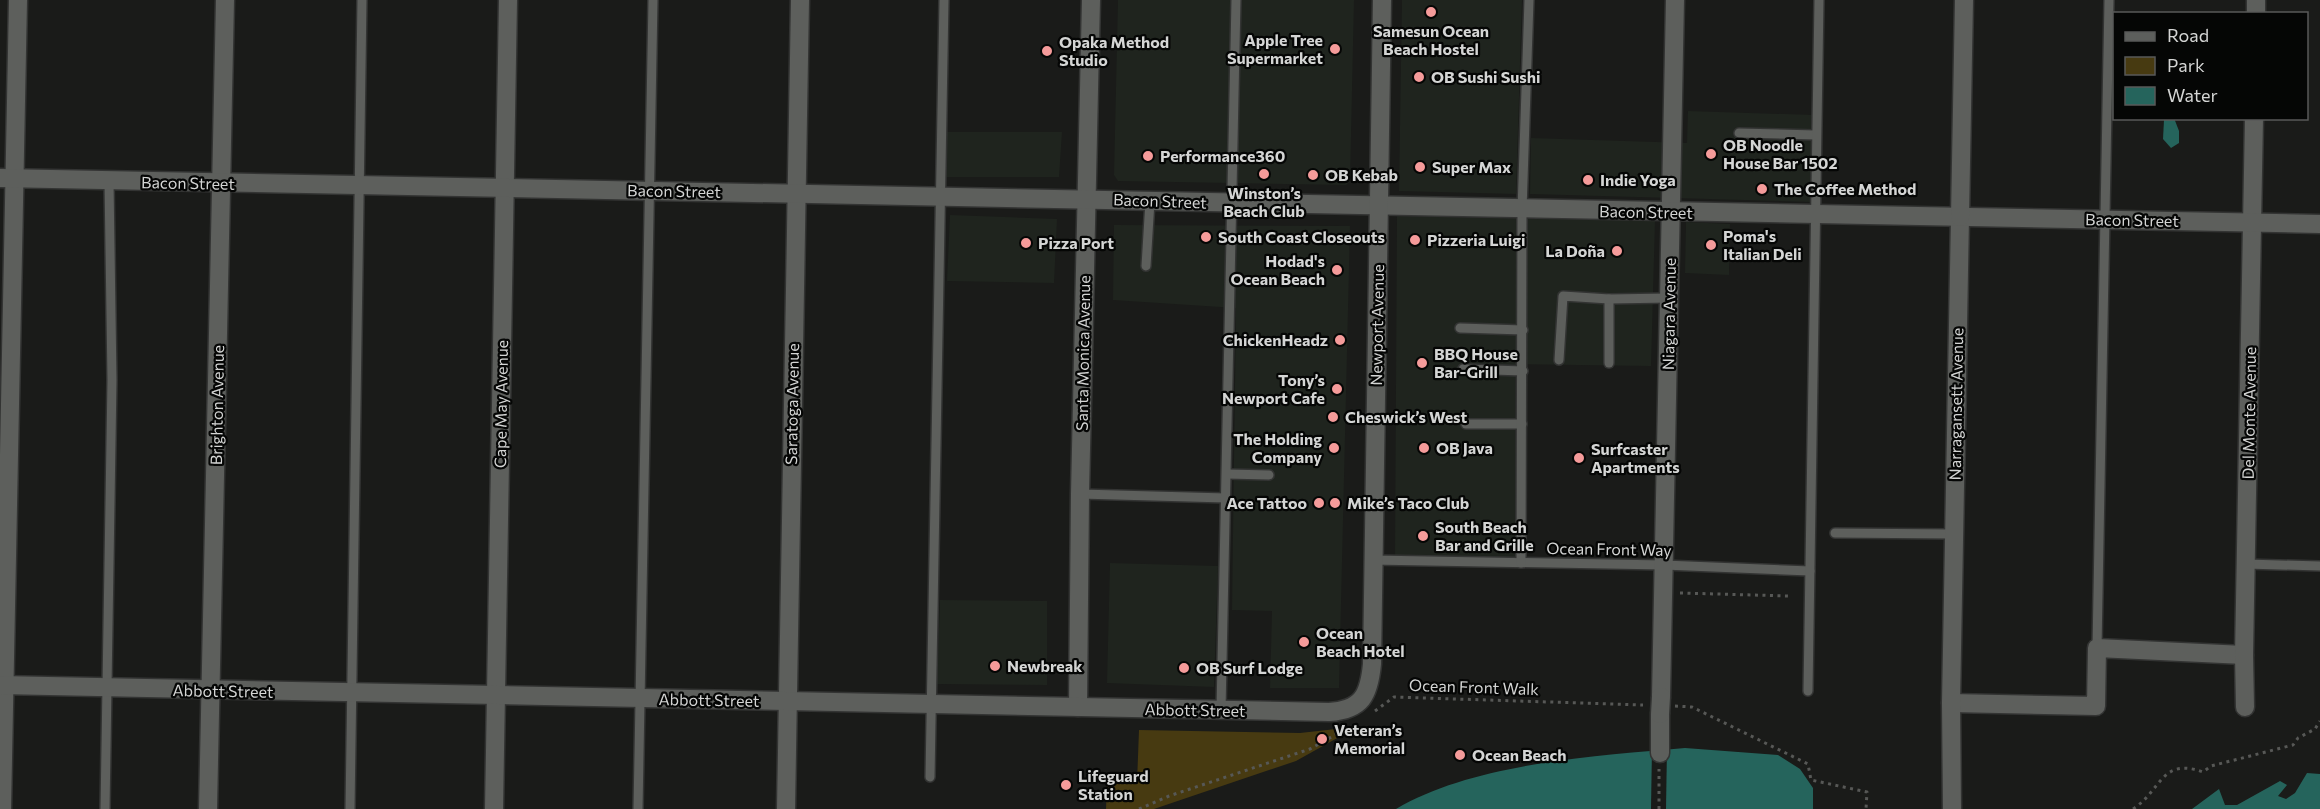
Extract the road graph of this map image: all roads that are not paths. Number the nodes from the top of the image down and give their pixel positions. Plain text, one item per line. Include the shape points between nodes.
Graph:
1 (18, 0) edge
2 (225, 0) edge
3 (362, 0) edge
4 (508, 0) edge
5 (653, 0) edge
6 (800, 0) edge
7 (944, 0) edge
8 (1092, 0) edge
9 (1236, 0) edge
10 (1382, 0) edge
11 (1529, 0) edge
12 (1675, 0) edge
13 (1819, 0) edge
14 (1964, 0) edge
15 (2109, 0) edge
16 (2254, 120) edge
17 (1739, 133) dead end
18 (1816, 135) junction
19 (7, 178) edge
20 (109, 182) junction
21 (222, 183) junction
22 (358, 185) junction
23 (504, 188) junction
24 (649, 190) junction
25 (796, 193) junction
26 (941, 195) junction
27 (1087, 199) junction
28 (1150, 201) junction
29 (1232, 203) junction
30 (1379, 205) junction
31 (1522, 210) junction
32 (1671, 212) junction
33 (1815, 214) junction
34 (1960, 217) junction
35 (2106, 220) junction
36 (2253, 223) junction
37 (2320, 224) edge
38 (1146, 266) dead end
39 (1669, 298) junction
40 (1609, 299) junction
41 (1460, 328) dead end
42 (1523, 330) junction
43 (1559, 360) dead end
44 (1609, 363) dead end
45 (1463, 369) dead end
46 (1523, 371) junction
47 (1466, 424) dead end
48 (1522, 424) junction
49 (1227, 474) junction
50 (1269, 475) dead end
51 (1080, 494) junction
52 (1226, 498) junction
53 (1835, 533) dead end
54 (1953, 534) junction
55 (1372, 560) junction
56 (1521, 563) junction
57 (2246, 564) junction
58 (1664, 565) junction
59 (2320, 566) edge
60 (1810, 571) junction
61 (2097, 648) junction
62 (1371, 650) joint
63 (2244, 655) junction
64 (2, 685) edge
65 (105, 689) junction
66 (1808, 691) dead end
67 (210, 692) junction
68 (351, 693) junction
69 (496, 696) junction
70 (639, 699) junction
71 (788, 701) junction
72 (1951, 703) junction
73 (931, 705) junction
74 (1078, 707) junction
75 (2245, 707) dead end
76 (1221, 710) junction
77 (1660, 753) road end
78 (930, 777) dead end
79 (2, 809) edge
80 (105, 809) edge
81 (208, 809) edge
82 (350, 809) edge
83 (494, 809) edge
84 (638, 809) edge
85 (786, 809) edge
86 (1952, 809) edge

1 - 19 street
2 - 21 street, Brighton Avenue
3 - 22 lane
4 - 23 street, Cape May Avenue
5 - 24 lane
6 - 25 street, Saratoga Avenue
7 - 26 lane
8 - 27 street, Santa Monica Avenue
9 - 29 lane
10 - 30 street, Newport Avenue
11 - 31 lane
12 - 32 street, Niagara Avenue
13 - 18 lane
14 - 34 street, Narragansett Avenue
15 - 35 lane
16 - 36 street, Del Monte Avenue
17 - 18 lane
18 - 33 lane
19 - 20 street, Bacon Street
19 - 64 street
20 - 21 street, Bacon Street
20 - 65 lane via 112,380
21 - 22 street, Bacon Street
21 - 67 street, Brighton Avenue
22 - 23 street, Bacon Street
22 - 68 lane
23 - 24 street, Bacon Street
23 - 69 street, Cape May Avenue
24 - 25 street, Bacon Street
24 - 70 lane
25 - 26 street, Bacon Street
25 - 71 street, Saratoga Avenue
26 - 27 street, Bacon Street
26 - 73 lane
27 - 28 street, Bacon Street
27 - 51 street, Santa Monica Avenue
28 - 29 street, Bacon Street
28 - 38 lane
29 - 30 street, Bacon Street
29 - 49 lane
30 - 31 street, Bacon Street
30 - 55 street, Newport Avenue
31 - 32 street, Bacon Street
31 - 42 lane
32 - 33 street, Bacon Street
32 - 39 street, Niagara Avenue
33 - 34 street, Bacon Street
33 - 60 lane
34 - 35 street, Bacon Street
34 - 54 street, Narragansett Avenue
35 - 36 street, Bacon Street
35 - 61 lane
36 - 37 street, Bacon Street
36 - 57 street, Del Monte Avenue
39 - 40 lane
39 - 58 street, Niagara Avenue
40 - 43 lane via 1563,296
40 - 44 lane
41 - 42 lane
42 - 46 lane
45 - 46 lane
46 - 48 lane
47 - 48 lane
48 - 56 lane
49 - 50 lane
49 - 52 lane
51 - 52 lane
51 - 74 street, Santa Monica Avenue
52 - 76 lane
53 - 54 lane
54 - 72 street, Narragansett Avenue
55 - 56 lane, Ocean Front Way
55 - 62 street, Newport Avenue
56 - 58 lane, Ocean Front Way
57 - 59 lane
57 - 63 street, Del Monte Avenue
58 - 60 lane, Ocean Front Way
58 - 77 street, Niagara Avenue, bridge
60 - 66 lane
61 - 63 street
61 - 72 street via 2096,706
62 - 76 street, Abbott Street via 1371,675 1357,706 1344,711
63 - 75 street, Del Monte Avenue
64 - 65 street, Abbott Street
64 - 79 street
65 - 67 street, Abbott Street
65 - 80 lane
67 - 68 street, Abbott Street
67 - 81 street, Brighton Avenue
68 - 69 street, Abbott Street
68 - 82 lane
69 - 70 street, Abbott Street
69 - 83 street, Cape May Avenue
70 - 71 street, Abbott Street
70 - 84 lane
71 - 73 street, Abbott Street
71 - 85 street, Saratoga Avenue
72 - 86 street, Narragansett Avenue
73 - 74 street, Abbott Street
73 - 78 lane
74 - 76 street, Abbott Street

